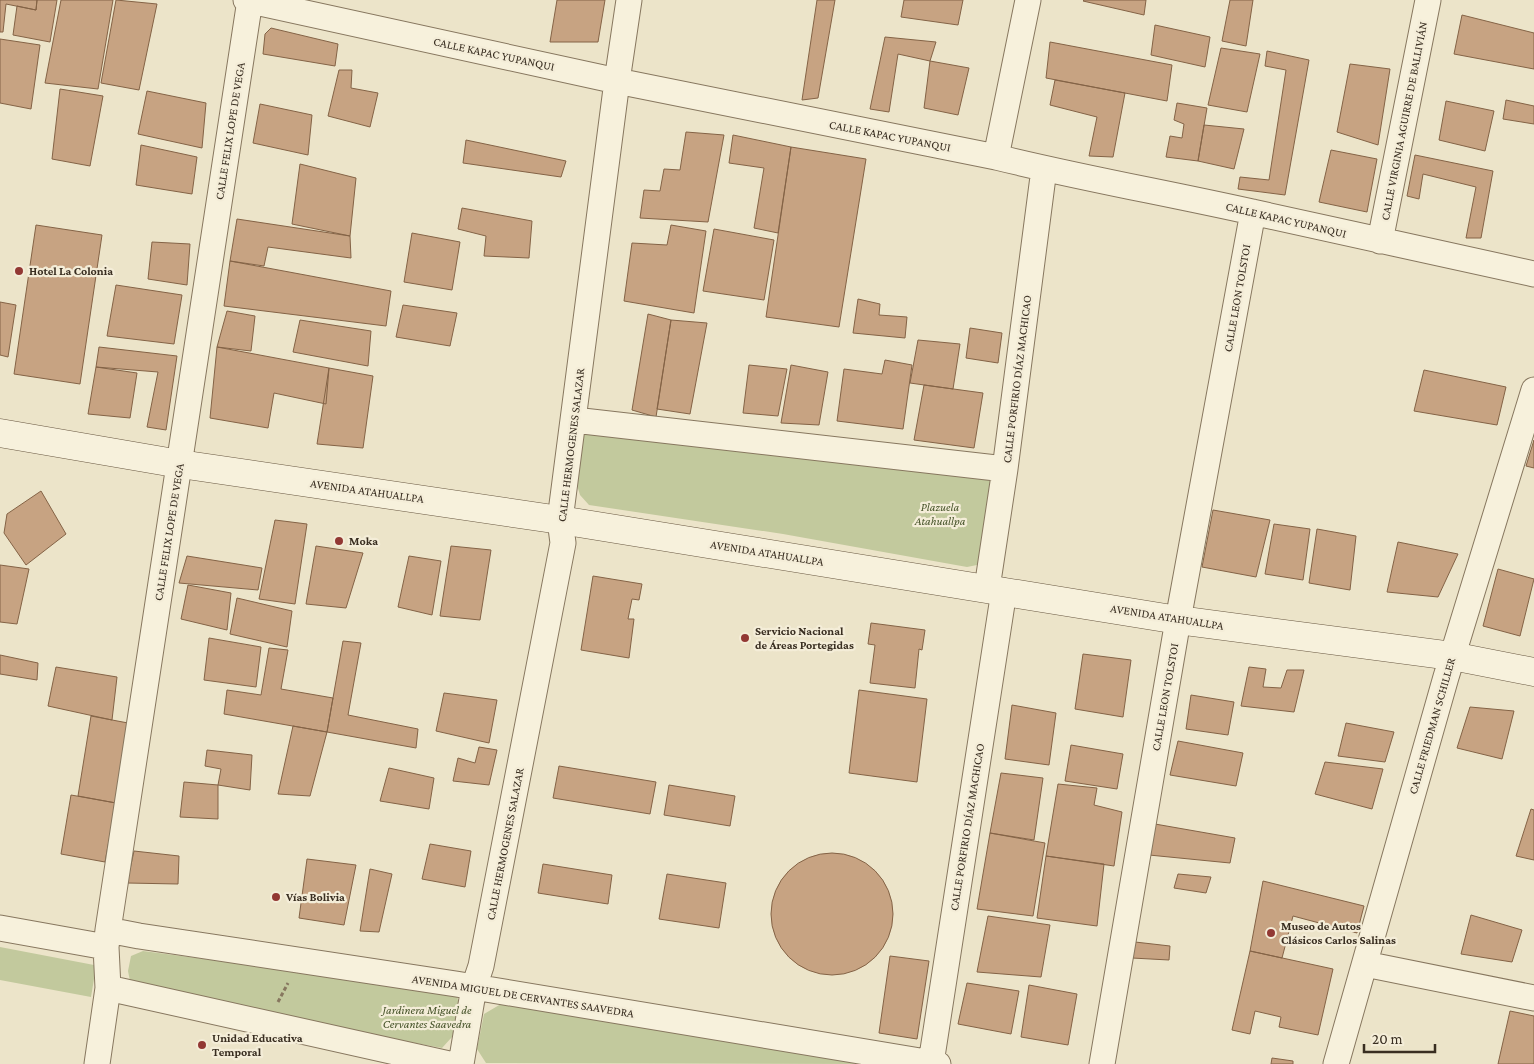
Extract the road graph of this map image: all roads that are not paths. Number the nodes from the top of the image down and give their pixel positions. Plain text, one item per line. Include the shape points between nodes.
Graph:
1 (248, 0) edge
2 (629, 0) edge
3 (1028, 0) edge
4 (1428, 0) edge
5 (617, 81) junction
6 (996, 157) junction
7 (1044, 168) junction
8 (1253, 212) junction
9 (1380, 241) junction
10 (1534, 274) edge
11 (1534, 390) edge
12 (574, 420) junction
13 (0, 433) edge
14 (180, 464) junction
15 (1005, 469) junction
16 (560, 520) junction
17 (996, 590) junction
18 (1178, 620) junction
19 (1452, 656) junction
20 (1534, 672) edge
21 (0, 928) edge
22 (107, 939) junction
23 (1365, 964) junction
24 (474, 987) junction
25 (108, 988) junction
26 (1534, 998) edge
27 (935, 1063) edge
28 (97, 1064) edge
29 (449, 1064) edge
30 (461, 1064) edge
31 (1102, 1064) edge
32 (1336, 1064) edge

1 - 5 street, CALLE KAPAC YUPANQUI
1 - 14 street, CALLE FELIX LOPE DE VEGA
2 - 5 street, CALLE HERMOGENES SALAZAR
3 - 6 street
4 - 9 street, CALLE VIRGINIA AGUIRRE DE BALLIVIÁN
5 - 6 street, CALLE KAPAC YUPANQUI
5 - 12 street, CALLE HERMOGENES SALAZAR
6 - 7 street, CALLE KAPAC YUPANQUI
7 - 8 street, CALLE KAPAC YUPANQUI
7 - 15 street, CALLE PORFIRIO DÍAZ MACHICAO
8 - 9 street, CALLE KAPAC YUPANQUI
8 - 18 street, CALLE LEON TOLSTOI
9 - 10 street, CALLE KAPAC YUPANQUI
11 - 19 street, CALLE FRIEDMAN SCHILLER
12 - 15 street
12 - 16 street, CALLE HERMOGENES SALAZAR
13 - 14 main road, AVENIDA ATAHUALLPA
14 - 16 main road, AVENIDA ATAHUALLPA
14 - 22 street, CALLE FELIX LOPE DE VEGA
15 - 17 street, CALLE PORFIRIO DÍAZ MACHICAO
16 - 17 main road, AVENIDA ATAHUALLPA
16 - 24 street, CALLE HERMOGENES SALAZAR via 563,543 481,966
17 - 18 main road, AVENIDA ATAHUALLPA
17 - 27 street, CALLE PORFIRIO DÍAZ MACHICAO
18 - 19 main road, AVENIDA ATAHUALLPA
18 - 31 street, CALLE LEON TOLSTOI
19 - 20 main road, AVENIDA ATAHUALLPA
19 - 23 street, CALLE FRIEDMAN SCHILLER
21 - 22 street, AVENIDA MIGUEL DE CERVANTES SAAVEDRA
22 - 24 street, AVENIDA MIGUEL DE CERVANTES SAAVEDRA via 299,960
22 - 25 street, CALLE FELIX LOPE DE VEGA
23 - 26 street
23 - 32 street, CALLE FRIEDMAN SCHILLER
24 - 27 street, AVENIDA MIGUEL DE CERVANTES SAAVEDRA
24 - 30 street, CALLE HERMOGENES SALAZAR
25 - 28 street, CALLE FELIX LOPE DE VEGA
25 - 29 street

